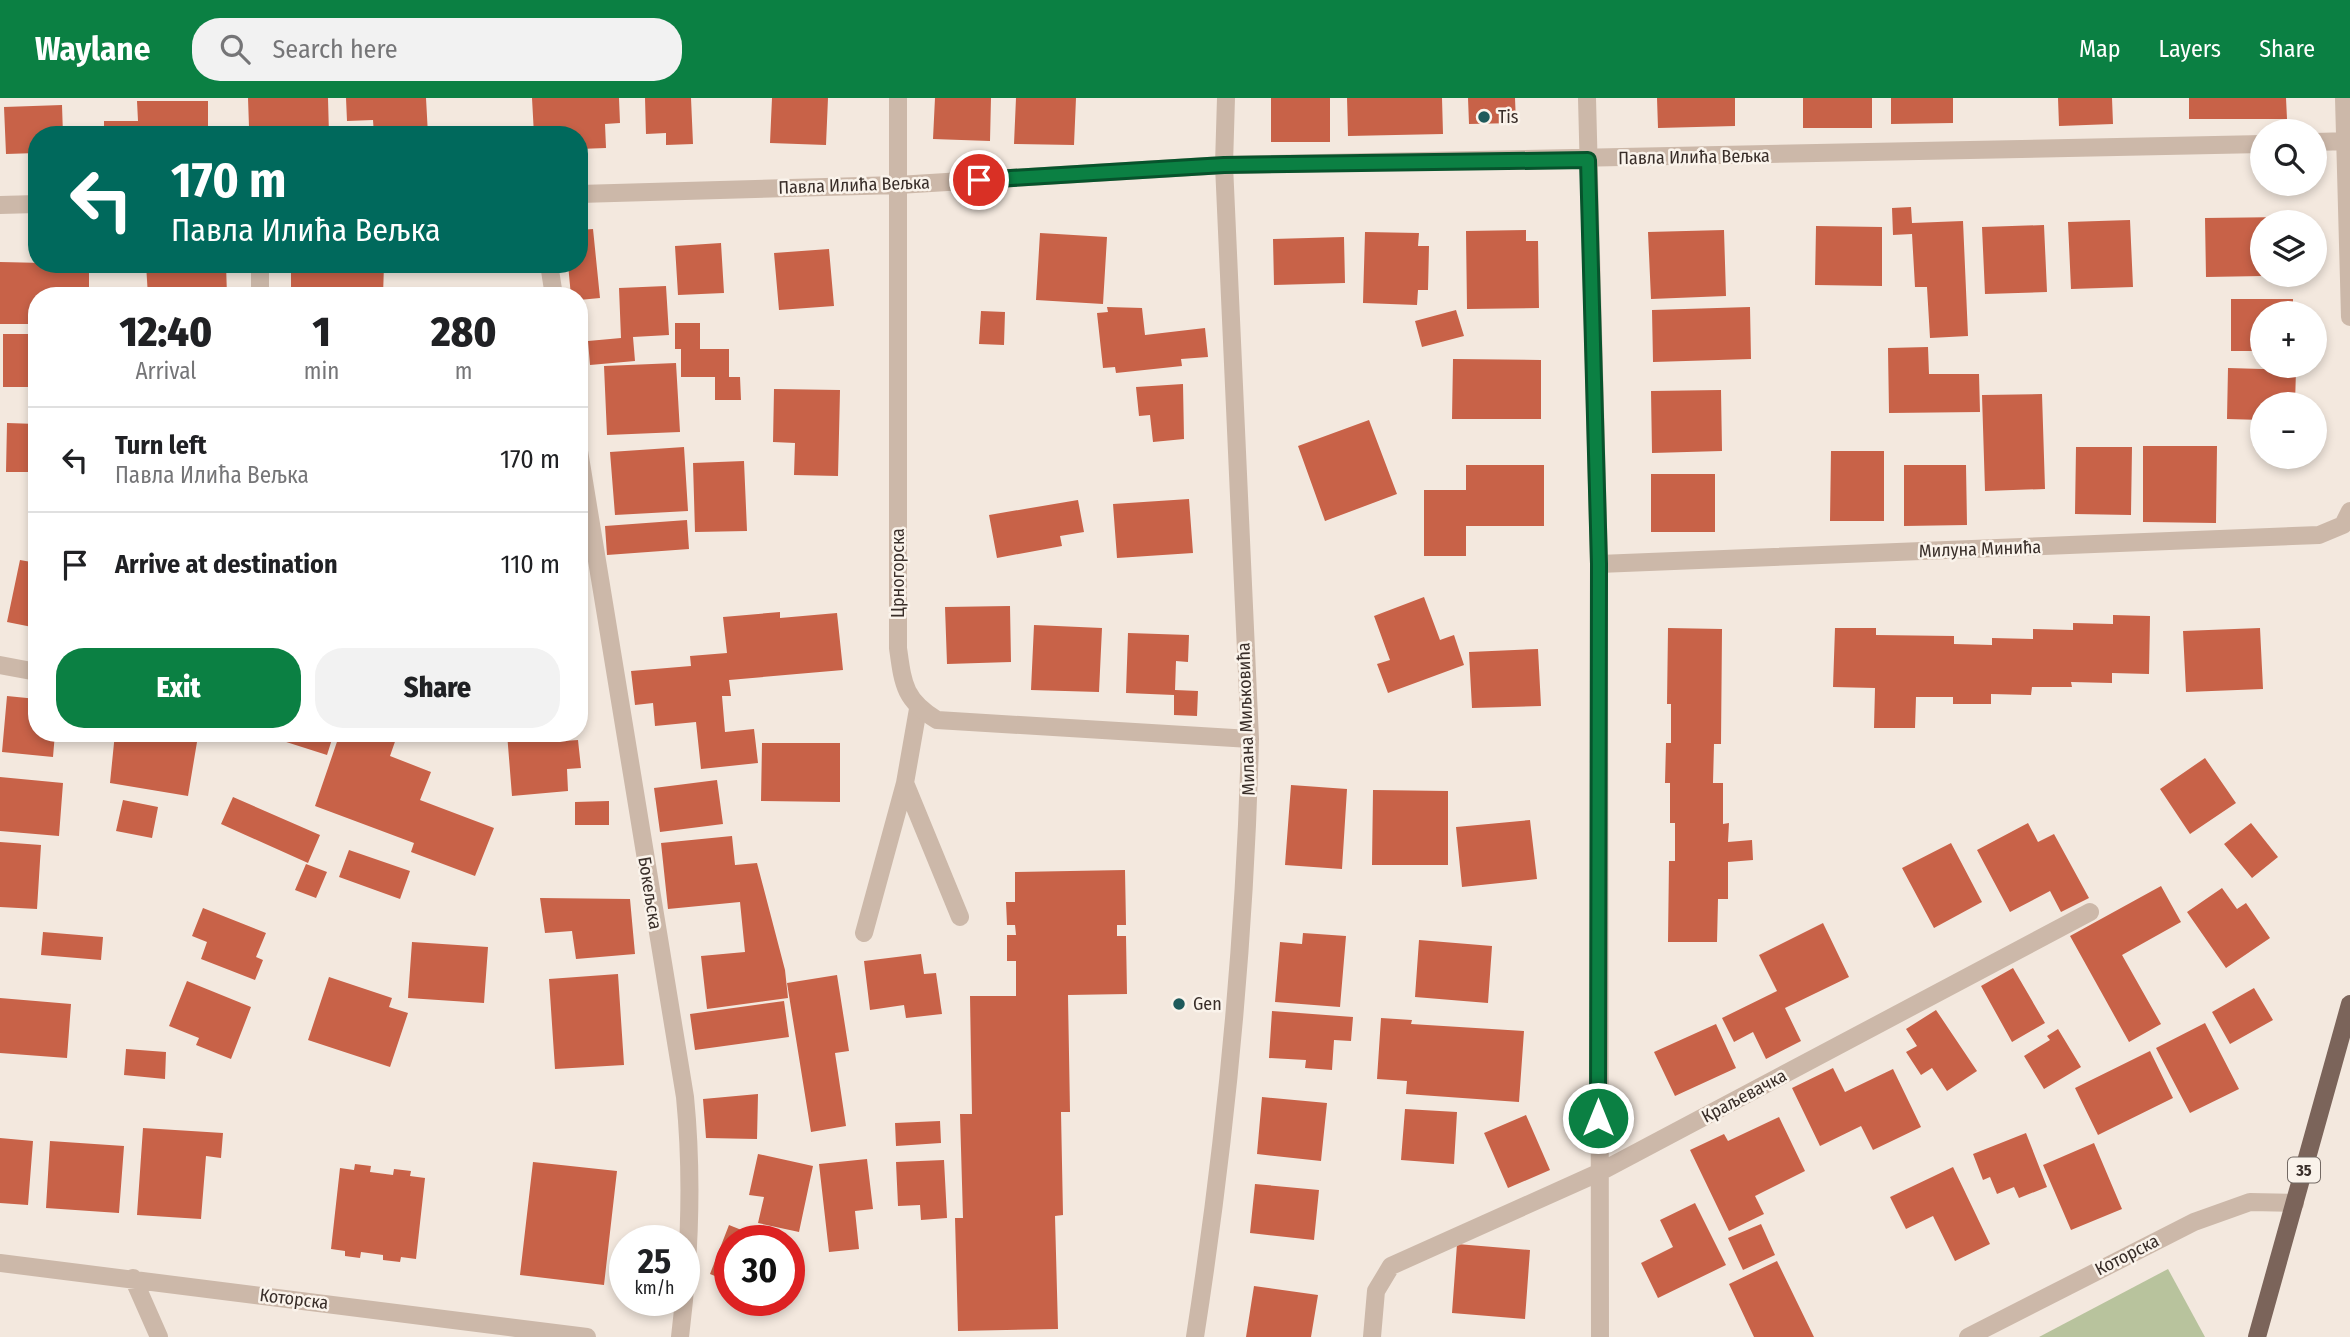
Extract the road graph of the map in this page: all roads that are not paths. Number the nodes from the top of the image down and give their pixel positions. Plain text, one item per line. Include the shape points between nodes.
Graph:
1 (898, 98) edge
2 (1226, 98) edge
3 (1587, 98) edge
4 (2344, 98) edge
5 (2348, 141) edge
6 (2327, 142) edge
7 (2250, 144) edge
8 (1588, 160) junction
9 (1224, 165) junction
10 (898, 185) junction
11 (588, 194) edge
12 (28, 204) edge
13 (0, 205) edge
14 (2350, 317) edge
15 (588, 506) edge
16 (2350, 512) edge
17 (1599, 564) junction
18 (0, 665) edge
19 (28, 670) edge
20 (918, 709) junction
21 (1250, 739) junction
22 (905, 783) junction
23 (2090, 912) dead end
24 (960, 917) dead end
25 (864, 933) dead end
26 (2350, 1003) edge
27 (1598, 1173) junction
28 (2295, 1203) junction
29 (0, 1262) edge
30 (133, 1278) junction
31 (159, 1337) edge
32 (587, 1337) edge
33 (680, 1337) edge
34 (1195, 1337) edge
35 (1372, 1337) edge
36 (1600, 1337) edge
37 (1968, 1337) edge
38 (2257, 1337) edge

1 - 10 street, Црногорска
2 - 9 street, Милана Миљковића
3 - 8 street
4 - 5 street
5 - 6 street
5 - 14 street
7 - 8 street, Павла Илића Вељка
8 - 9 street, Павла Илића Вељка
8 - 17 street
9 - 10 street, Павла Илића Вељка
9 - 21 street, Милана Миљковића
10 - 11 street, Павла Илића Вељка
10 - 20 street, Црногорска via 898,648 906,692
12 - 13 street
15 - 33 street, Бокељска via 685,1097 692,1196
16 - 17 street, Милуна Минића via 2343,525 2319,535
17 - 27 street
18 - 19 street
20 - 21 street via 937,720 961,723
20 - 22 street
21 - 34 street, Милана Миљковића via 1231,1065
22 - 24 street
22 - 25 street
23 - 27 street, Краљевачка
26 - 28 main road, 35
27 - 35 street, Краљевачка via 1391,1266 1376,1291
27 - 36 street
28 - 37 street, Которска via 2250,1202 2203,1218
28 - 38 main road, 35
29 - 30 street, Которска
30 - 31 street
30 - 32 street, Которска

